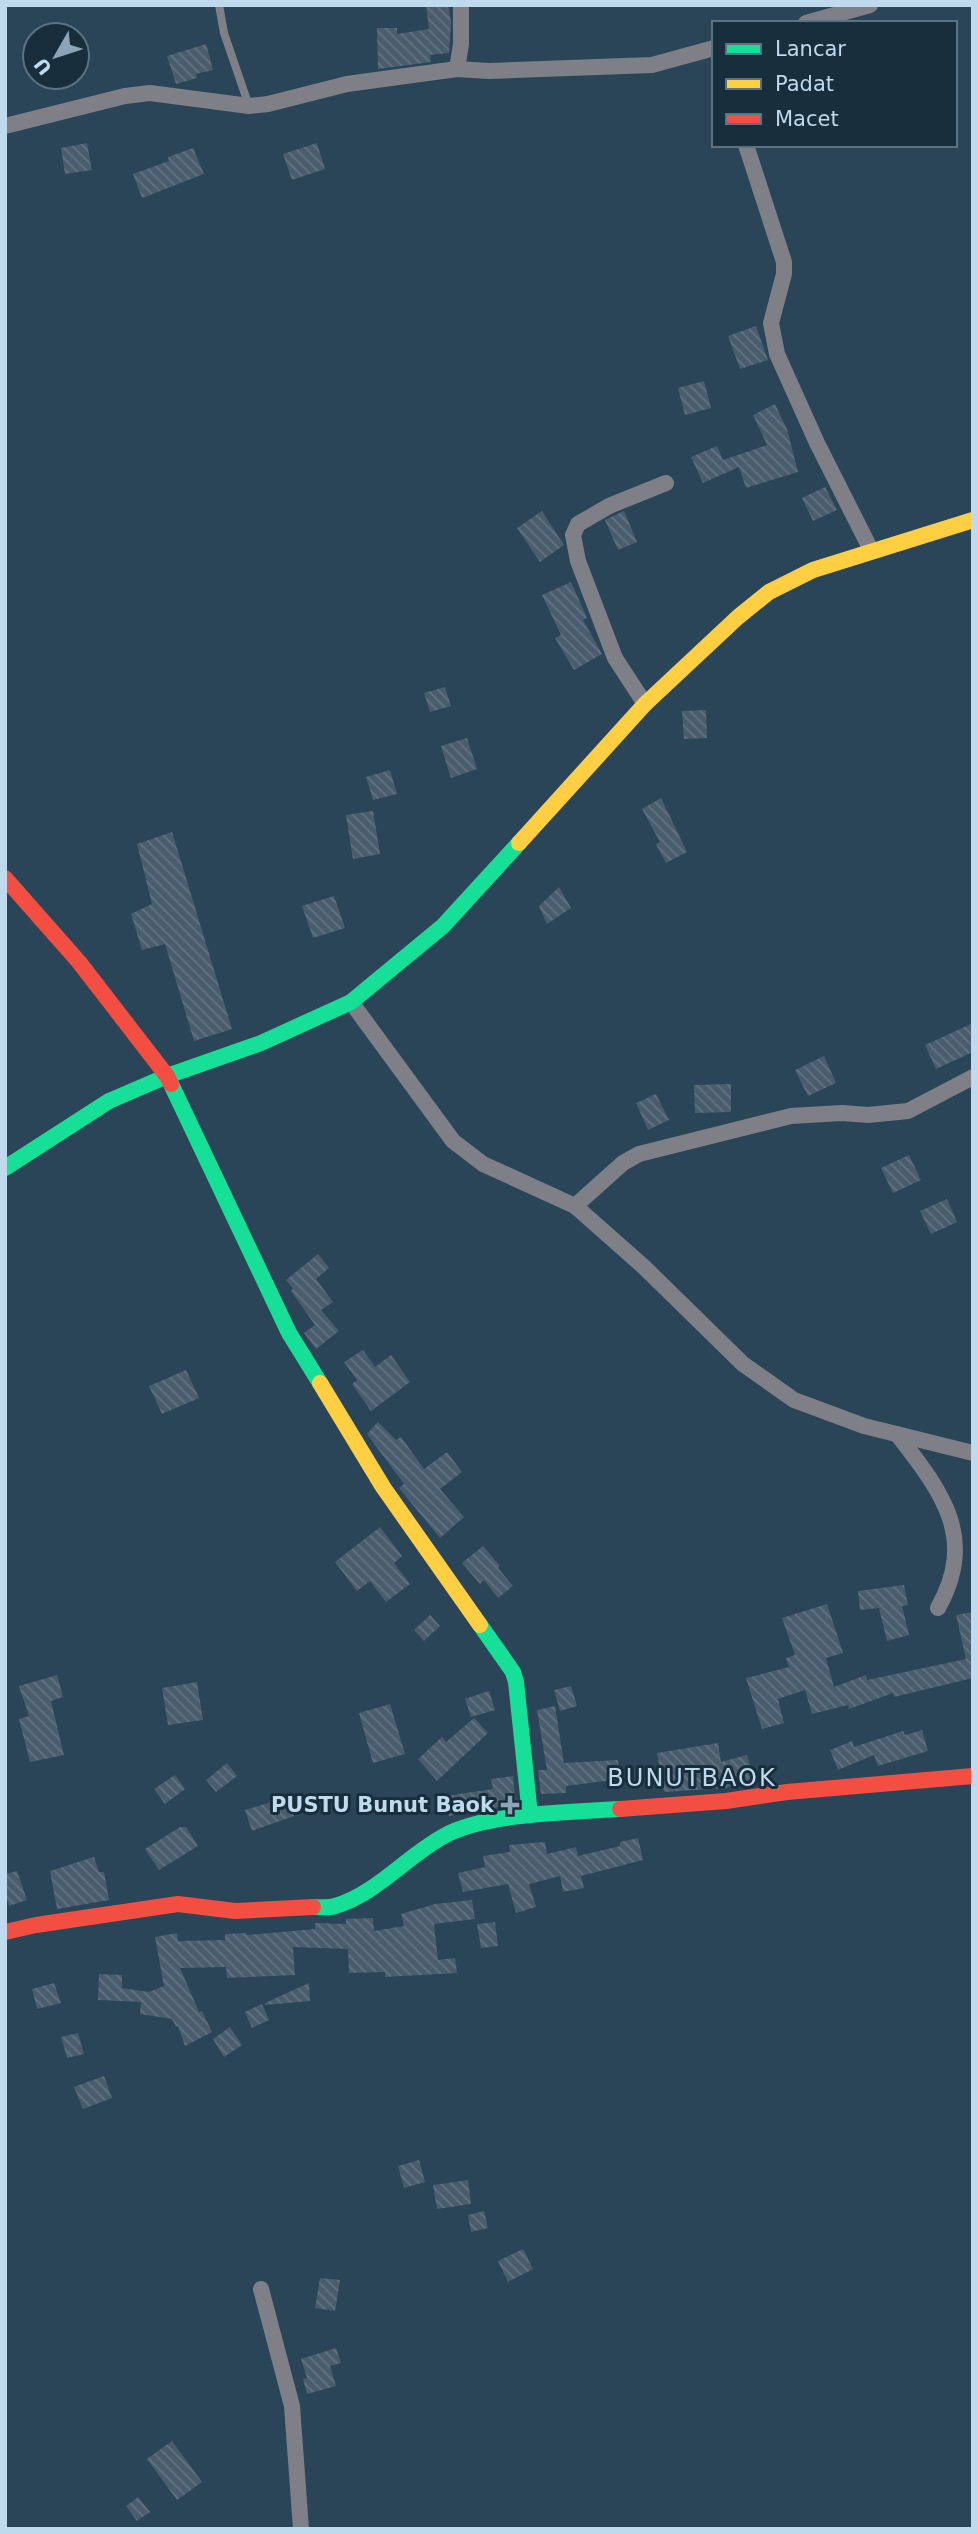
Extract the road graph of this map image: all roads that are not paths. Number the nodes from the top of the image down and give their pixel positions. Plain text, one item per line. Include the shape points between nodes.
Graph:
1 (219, 5) edge
2 (461, 5) edge
3 (870, 5) edge
4 (813, 21) edge
5 (712, 49) edge
6 (457, 69) junction
7 (249, 106) junction
8 (5, 126) edge
9 (747, 147) edge
10 (666, 483) dead end
11 (973, 520) edge
12 (872, 550) junction
13 (645, 704) junction
14 (5, 878) edge
15 (351, 1002) junction
16 (167, 1076) junction
17 (973, 1077) edge
18 (5, 1168) edge
19 (575, 1206) junction
20 (897, 1434) junction
21 (973, 1453) edge
22 (938, 1608) dead end
23 (973, 1776) edge
24 (530, 1815) junction
25 (5, 1932) edge
26 (261, 2289) dead end
27 (300, 2529) edge

1 - 7 lane
2 - 6 street
3 - 4 street
5 - 6 street via 652,65
6 - 7 street via 347,84
7 - 8 street via 150,93
9 - 12 street via 784,262 771,323 777,354
10 - 13 street via 609,506 578,524 573,534 578,561 615,658
11 - 12 street
12 - 13 street via 813,570 769,592
13 - 15 street via 443,926
14 - 16 street via 79,962
15 - 16 street via 261,1043
15 - 19 street via 453,1141 483,1164
16 - 18 street via 109,1101
16 - 24 street via 289,1333 383,1487 513,1672
17 - 19 street via 908,1111 791,1116 639,1154
19 - 20 street via 743,1364 794,1400
20 - 21 street
20 - 22 street via 948,1500 960,1534 960,1564 953,1588
23 - 24 street
24 - 25 street via 445,1835 365,1891 334,1906 235,1911 178,1904
26 - 27 street via 292,2406

